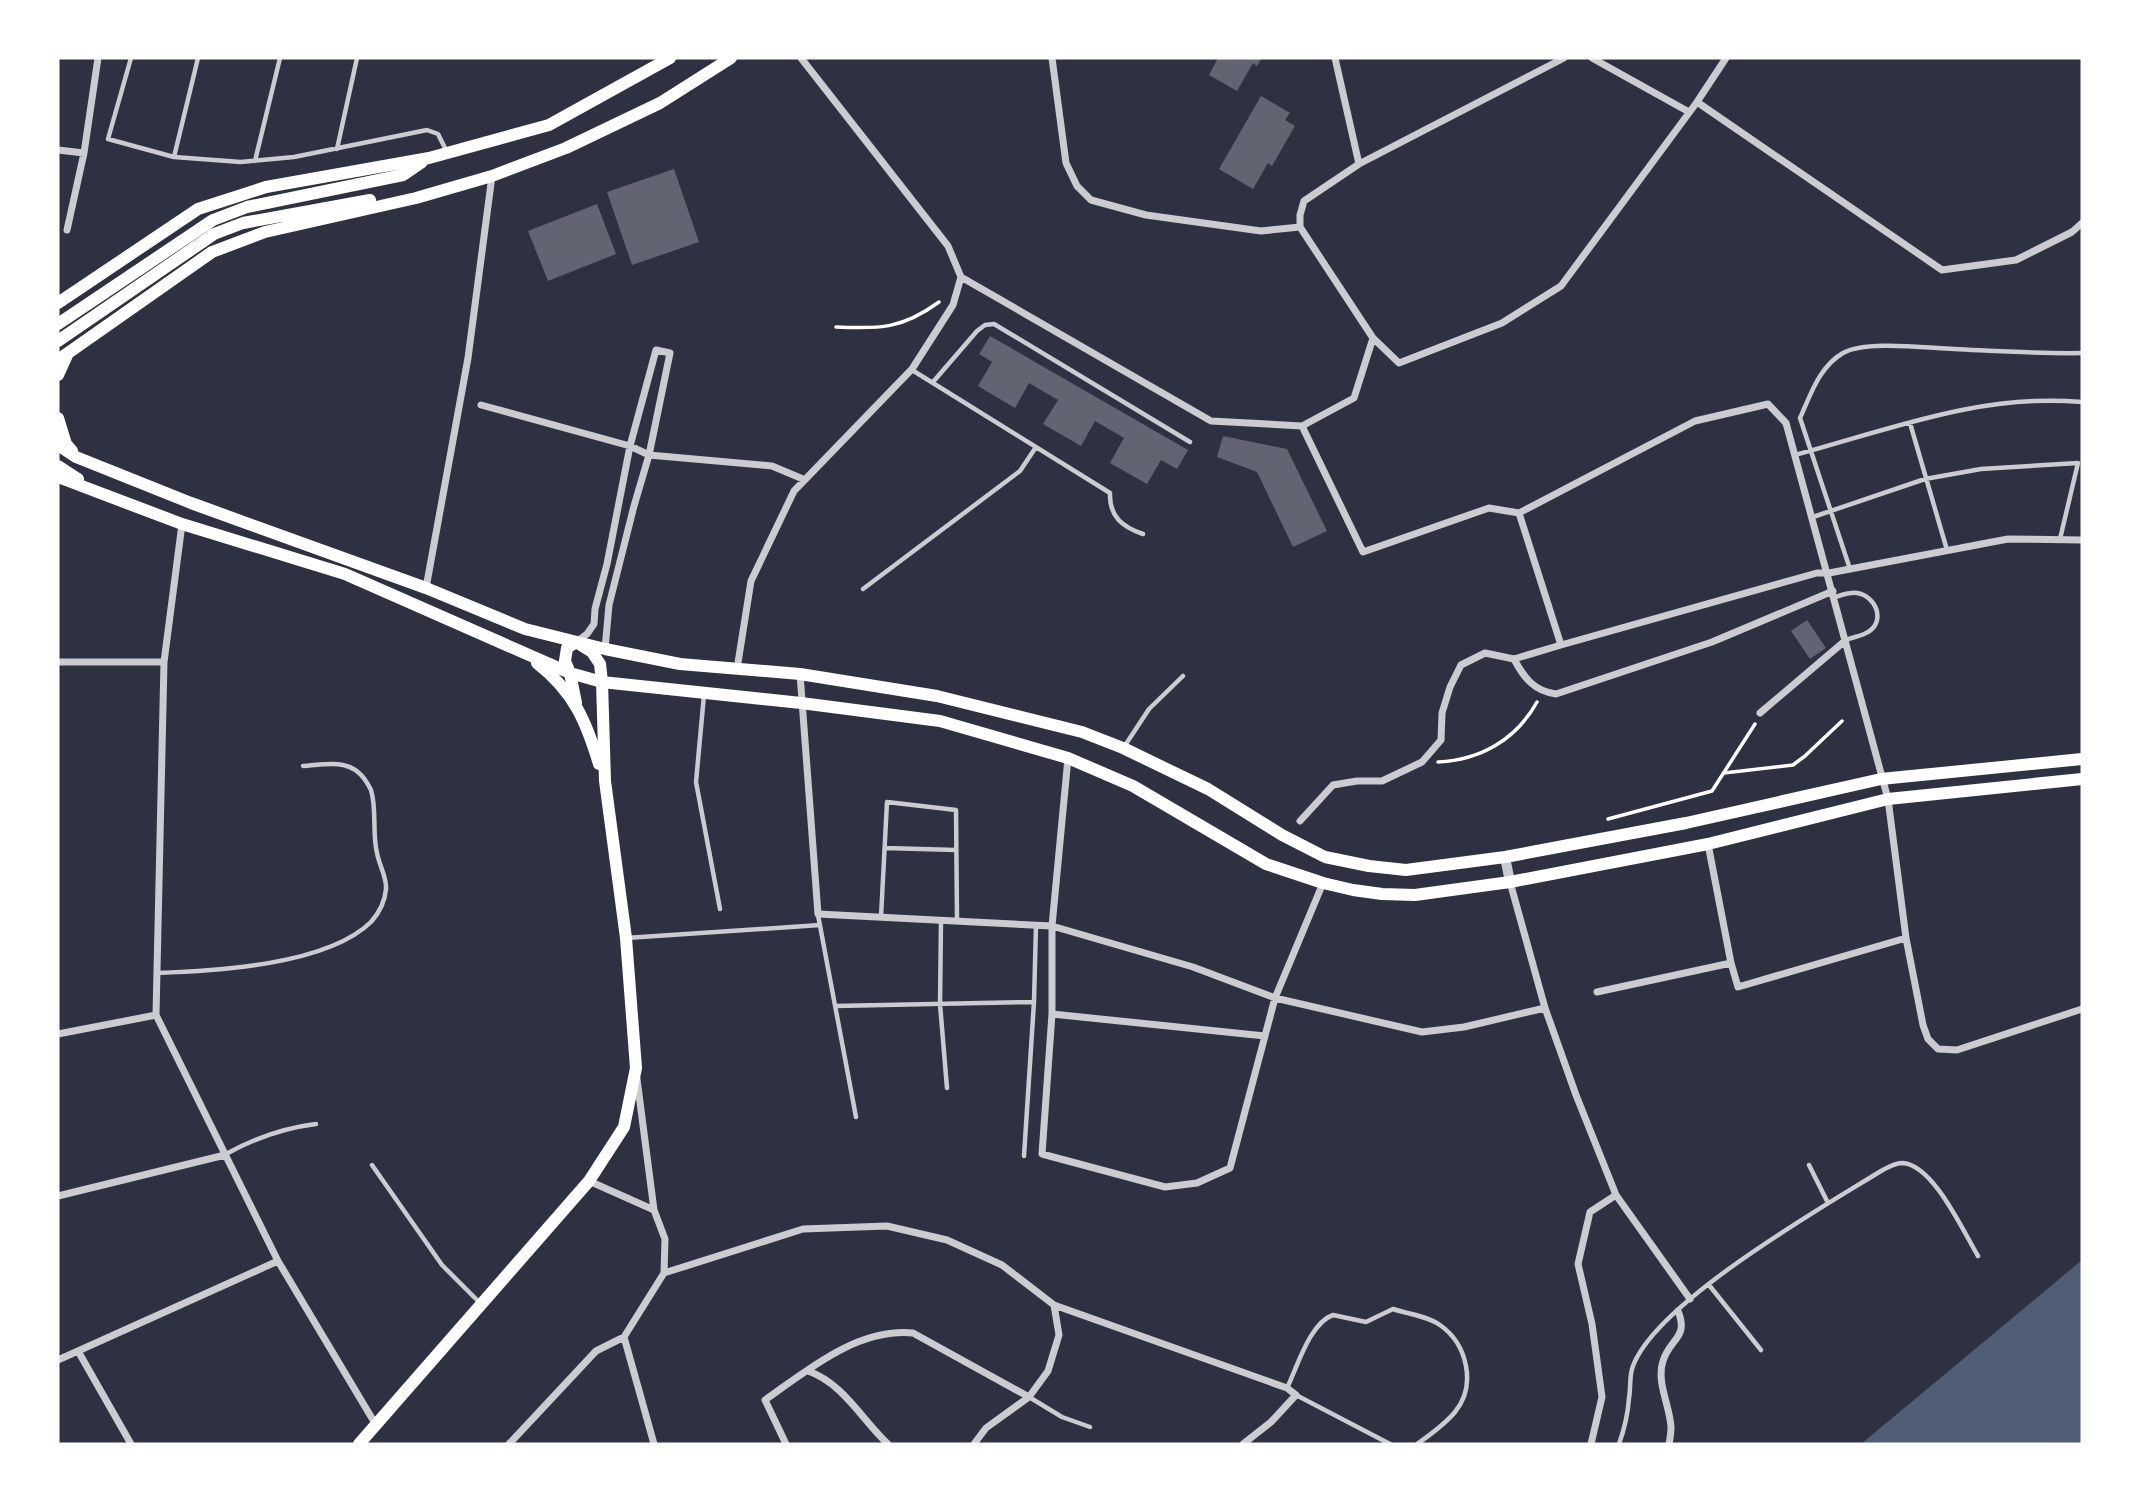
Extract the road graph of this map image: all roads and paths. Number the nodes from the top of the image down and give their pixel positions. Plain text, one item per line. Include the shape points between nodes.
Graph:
1 (92, 58) edge
2 (98, 58) edge
3 (131, 58) edge
4 (198, 58) edge
5 (280, 58) edge
6 (357, 58) edge
7 (670, 58) edge
8 (731, 58) edge
9 (801, 58) edge
10 (1052, 58) edge
11 (1335, 58) edge
12 (1564, 58) edge
13 (1591, 58) edge
14 (1726, 58) edge
15 (1697, 102) junction
16 (1689, 112) junction
17 (337, 149) junction
18 (58, 150) edge
19 (84, 153) junction
20 (448, 154) junction
21 (174, 157) junction
22 (429, 158) junction
23 (254, 161) junction
24 (1359, 164) junction
25 (492, 176) junction
26 (457, 185) junction
27 (2082, 223) edge
28 (1300, 227) junction
29 (67, 230) dead end
30 (961, 278) junction
31 (58, 303) edge
32 (953, 305) junction
33 (58, 324) edge
34 (836, 327) dead end
35 (1373, 338) junction
36 (58, 341) edge
37 (2082, 353) edge
38 (63, 357) edge
39 (912, 369) junction
40 (58, 375) edge
41 (933, 383) junction
42 (2082, 402) edge
43 (481, 405) dead end
44 (58, 418) edge
45 (1910, 423) junction
46 (1302, 426) junction
47 (1190, 442) dead end
48 (58, 445) edge
49 (630, 446) junction
50 (1037, 447) junction
51 (1810, 451) junction
52 (649, 455) junction
53 (1795, 455) junction
54 (76, 457) junction
55 (58, 466) edge
56 (58, 477) edge
57 (803, 479) junction
58 (1925, 479) junction
59 (99, 492) junction
60 (1831, 511) junction
61 (1519, 513) junction
62 (1813, 517) junction
63 (182, 524) junction
64 (1143, 534) dead end
65 (2060, 540) junction
66 (2082, 540) edge
67 (1948, 551) junction
68 (1850, 569) junction
69 (1829, 573) junction
70 (426, 588) junction
71 (863, 589) dead end
72 (1834, 594) junction
73 (1846, 640) junction
74 (576, 642) junction
75 (1561, 645) junction
76 (605, 649) junction
77 (522, 651) junction
78 (1514, 659) junction
79 (58, 662) edge
80 (164, 662) junction
81 (737, 670) junction
82 (570, 673) junction
83 (800, 674) junction
84 (1183, 676) dead end
85 (602, 682) junction
86 (704, 692) junction
87 (1542, 692) junction
88 (576, 703) junction
89 (801, 703) junction
90 (1760, 713) joint
91 (1842, 721) dead end
92 (1123, 748) junction
93 (1068, 758) junction
94 (2082, 759) edge
95 (1422, 762) junction
96 (303, 766) dead end
97 (1724, 773) junction
98 (1881, 779) junction
99 (2082, 779) edge
100 (604, 782) junction
101 (1888, 799) junction
102 (1608, 819) dead end
103 (1300, 821) dead end
104 (1708, 844) junction
105 (885, 848) junction
106 (956, 850) junction
107 (1505, 857) junction
108 (1510, 882) junction
109 (1323, 883) junction
110 (720, 909) dead end
111 (818, 914) junction
112 (881, 917) junction
113 (941, 920) junction
114 (957, 921) junction
115 (820, 925) junction
116 (1036, 925) junction
117 (1052, 926) junction
118 (626, 938) junction
119 (1906, 938) junction
120 (1731, 963) junction
121 (157, 973) junction
122 (1597, 992) dead end
123 (1275, 998) junction
124 (1034, 1002) junction
125 (940, 1004) junction
126 (835, 1006) junction
127 (1545, 1008) junction
128 (2082, 1009) edge
129 (1052, 1014) junction
130 (156, 1015) junction
131 (58, 1034) edge
132 (1265, 1036) junction
133 (636, 1068) junction
134 (947, 1088) dead end
135 (856, 1117) dead end
136 (316, 1124) dead end
137 (225, 1155) junction
138 (1024, 1156) dead end
139 (372, 1165) dead end
140 (1808, 1165) dead end
141 (589, 1181) junction
142 (1616, 1195) junction
143 (58, 1196) edge
144 (1828, 1203) junction
145 (653, 1210) junction
146 (1978, 1256) dead end
147 (278, 1261) junction
148 (664, 1273) junction
149 (1709, 1285) junction
150 (1690, 1299) junction
151 (481, 1304) junction
152 (1054, 1305) junction
153 (1678, 1311) junction
154 (624, 1337) junction
155 (1761, 1350) dead end
156 (78, 1351) junction
157 (58, 1360) edge
158 (808, 1371) junction
159 (1287, 1388) junction
160 (1296, 1395) junction
161 (1029, 1398) junction
162 (376, 1425) junction
163 (1090, 1427) dead end
164 (131, 1444) edge
165 (359, 1444) edge
166 (509, 1444) edge
167 (654, 1444) edge
168 (786, 1444) edge
169 (888, 1444) edge
170 (974, 1444) edge
171 (1243, 1444) edge
172 (1390, 1444) edge
173 (1417, 1444) edge
174 (1591, 1444) edge
175 (1619, 1444) edge
176 (1669, 1444) edge

1 - 2 street
2 - 19 street
3 - 21 lane via 108,139
4 - 21 lane
5 - 23 lane
6 - 17 lane
7 - 20 main road via 549,125
8 - 25 main road via 660,103 566,148
9 - 30 street via 948,246
10 - 28 street via 1066,163 1077,186 1091,200 1146,215 1261,231
11 - 24 street
12 - 24 street
13 - 16 street
14 - 15 street
15 - 16 street
15 - 27 street via 1942,270 2016,260
16 - 35 street via 1561,286 1502,323 1399,363
17 - 20 lane via 427,130 441,138
17 - 23 lane
18 - 19 street
19 - 29 street
20 - 22 main road
21 - 23 lane
22 - 31 main road via 266,187 198,209
22 - 33 main road via 402,175 247,207 213,220
24 - 28 street via 1304,201
25 - 26 main road
25 - 70 street via 468,358
26 - 36 main road via 224,230
26 - 38 main road via 265,232 212,252
28 - 35 street
30 - 32 street
30 - 46 street via 1211,421
32 - 34 path via 940,301 920,316 890,327
32 - 39 street
35 - 46 street via 1354,398
37 - 51 lane via 1853,348 1825,368 1800,418
38 - 40 main road
39 - 41 lane
39 - 57 street
41 - 47 lane via 977,331 994,324
41 - 50 lane
42 - 45 lane via 1999,402
43 - 49 street
44 - 54 main road via 66,444
45 - 51 lane
45 - 58 lane
46 - 61 street via 1363,552 1489,508
48 - 54 main road
49 - 52 street
49 - 52 street via 656,351 670,353
49 - 74 street via 594,624
50 - 64 lane via 1110,493 1118,521
50 - 71 lane via 1020,471
51 - 53 lane
51 - 60 lane
52 - 57 street via 772,466
52 - 76 street via 609,606
53 - 61 street via 1786,423 1768,404 1695,421
53 - 62 street
54 - 70 main road
55 - 59 main road
56 - 59 main road
57 - 81 street via 751,581
58 - 60 lane
58 - 65 lane via 1981,469 2078,463
58 - 67 lane
59 - 63 main road
60 - 62 lane
60 - 68 lane
61 - 75 street
62 - 69 street
63 - 77 main road via 345,574
63 - 80 street
65 - 66 street
65 - 67 street via 2008,539
67 - 68 street
68 - 69 street
69 - 72 street
69 - 75 street via 1763,587
70 - 74 main road via 525,629
72 - 73 street
72 - 73 lane via 1860,593 1877,609 1872,628
72 - 87 street via 1641,667 1556,694
73 - 90 street
73 - 98 street
74 - 76 main road
74 - 82 main road via 567,648 565,661
74 - 85 main road via 600,664
75 - 78 street
76 - 81 main road
76 - 85 main road
77 - 82 main road
77 - 88 main road via 549,672
78 - 87 street via 1524,678
78 - 95 street via 1485,653 1461,665 1442,713 1441,740
79 - 80 street
80 - 121 street
81 - 83 main road
82 - 85 main road
82 - 88 main road
83 - 89 street
83 - 92 main road via 937,696 1082,732
84 - 92 lane via 1149,709
85 - 86 main road
85 - 100 main road
86 - 89 main road
86 - 110 lane via 696,782
87 - 95 path via 1530,714 1496,747 1470,758
88 - 100 main road
89 - 93 main road via 940,721
89 - 111 street
90 - 97 path
91 - 97 path via 1793,765
92 - 107 main road via 1208,789 1325,857 1406,870
93 - 109 main road via 1133,786 1266,864
93 - 117 street
94 - 98 main road
95 - 103 street via 1382,781 1333,785
96 - 121 lane via 342,764 358,772 370,788 377,857 387,881 377,915 330,948 224,971
97 - 102 path via 1712,791
98 - 101 street
98 - 107 main road
99 - 101 main road
100 - 118 main road
101 - 104 main road
101 - 119 street
104 - 108 main road
104 - 120 street
105 - 106 lane
105 - 106 lane via 887,802 956,810
105 - 112 lane
106 - 114 lane
107 - 108 street
108 - 109 main road via 1415,895
108 - 127 street
109 - 123 street
111 - 112 street
111 - 115 lane
112 - 113 street
113 - 114 street
113 - 125 lane
114 - 116 street
115 - 118 lane
115 - 126 lane
116 - 117 street
116 - 124 lane
117 - 123 street
117 - 129 street
118 - 133 main road
119 - 120 street via 1738,987
119 - 128 street via 1923,1025 1938,1049 1957,1050
120 - 122 street
121 - 130 street
123 - 127 street via 1422,1032
123 - 132 street
124 - 125 lane
124 - 138 lane
125 - 126 lane
125 - 134 lane
126 - 135 lane
127 - 142 street
129 - 132 street
129 - 132 street via 1042,1154 1165,1187 1197,1183 1230,1168
130 - 131 street
130 - 137 street
133 - 141 main road via 624,1127
133 - 145 street
136 - 137 lane via 277,1131
137 - 143 street
137 - 147 street
139 - 151 lane via 442,1265
140 - 144 lane
141 - 145 street
141 - 151 main road
142 - 150 street
142 - 174 street via 1590,1212 1578,1264 1602,1397
144 - 146 lane via 1881,1171 1898,1163 1909,1164 1930,1178
144 - 149 lane
145 - 148 street via 665,1239
147 - 156 street
147 - 162 street
148 - 152 street via 803,1229 887,1226 947,1240 1002,1265
148 - 154 street
149 - 150 lane
149 - 155 lane
150 - 153 lane
151 - 162 main road
152 - 159 street
152 - 161 street via 1059,1335 1048,1371
153 - 175 lane via 1646,1344 1632,1367
153 - 176 street via 1681,1333 1661,1370 1671,1426
154 - 166 street via 596,1351
154 - 167 street
156 - 157 street
156 - 164 street
158 - 161 street via 844,1347 893,1331 913,1333
158 - 168 street via 765,1400
158 - 169 street via 822,1376
159 - 160 street
159 - 173 lane via 1314,1330 1328,1317 1366,1322 1393,1309 1438,1323 1464,1354 1466,1389 1455,1412
160 - 171 street
160 - 172 lane
161 - 163 lane
161 - 170 street via 986,1428
162 - 165 main road

